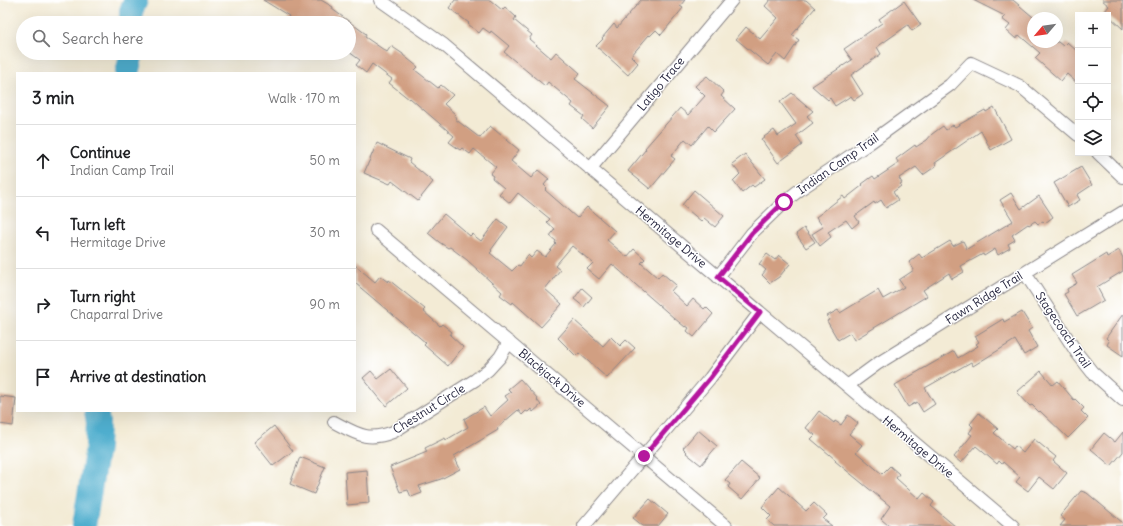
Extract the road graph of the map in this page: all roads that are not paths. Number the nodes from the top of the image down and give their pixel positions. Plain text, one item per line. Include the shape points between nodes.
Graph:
1 (380, 0) edge
2 (732, 0) edge
3 (1075, 132) edge
4 (1101, 156) edge
5 (590, 169) junction
6 (1123, 176) edge
7 (1123, 212) edge
8 (376, 230) dead end
9 (1025, 273) junction
10 (718, 277) junction
11 (760, 312) junction
12 (509, 342) junction
13 (847, 386) junction
14 (1123, 400) edge
15 (334, 422) dead end
16 (644, 456) junction
17 (584, 526) edge
18 (726, 526) edge
19 (1013, 526) edge

1 - 5 street, Hermitage Drive via 444,45
2 - 5 street, Latigo Trace
3 - 10 street, Indian Camp Trail via 1020,86 971,63 950,85 784,202 752,233
4 - 6 street
5 - 10 street, Hermitage Drive
7 - 9 street, Fawn Ridge Trail
8 - 12 street, Blackjack Drive
9 - 13 street, Fawn Ridge Trail via 877,364
9 - 14 street, Stagecoach Trail via 1077,354 1092,372
10 - 11 street, Hermitage Drive
11 - 13 street, Hermitage Drive
11 - 16 street via 710,378
12 - 15 street, Chestnut Circle via 488,370 393,432 371,437 359,435
12 - 16 street, Blackjack Drive
13 - 19 street, Hermitage Drive
16 - 17 street
16 - 18 street, Blackjack Drive

